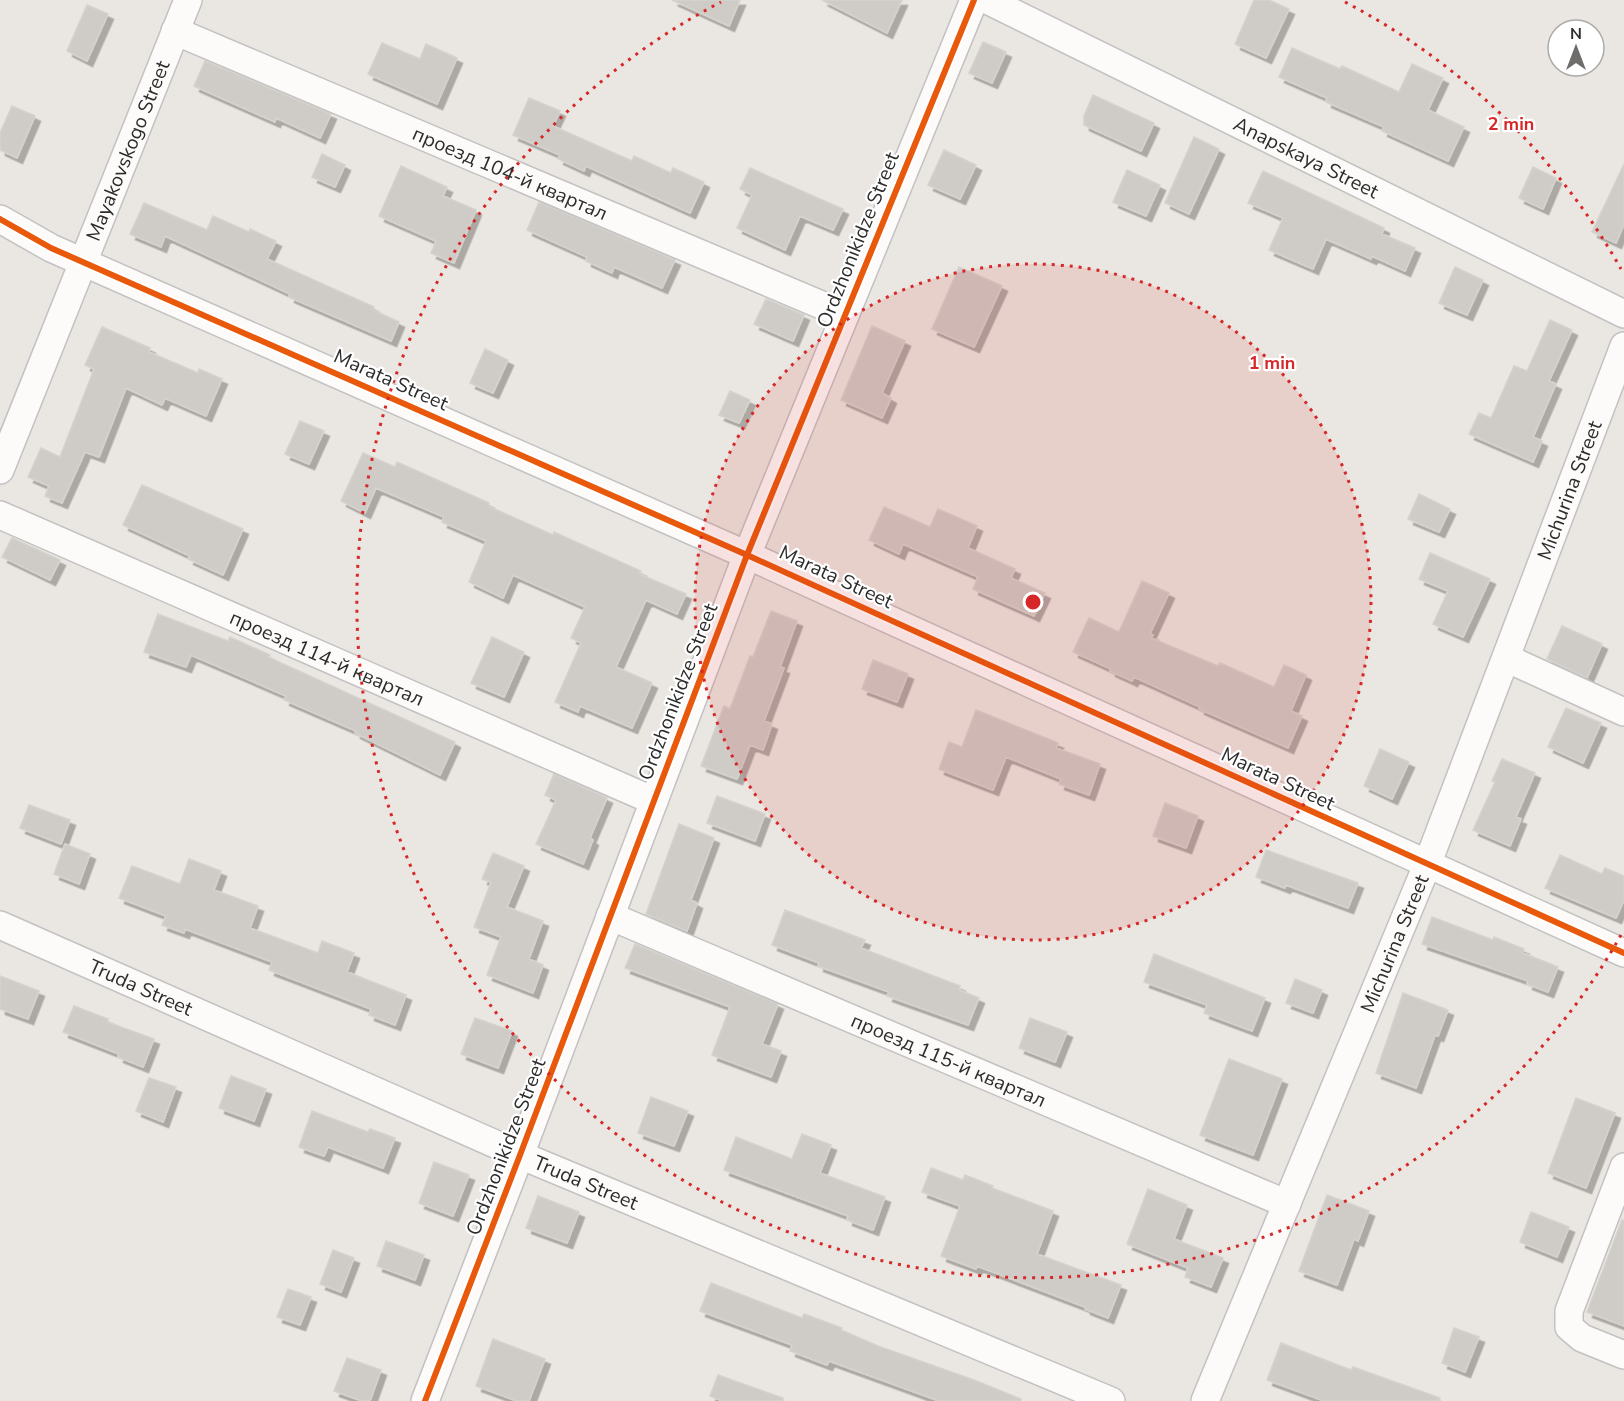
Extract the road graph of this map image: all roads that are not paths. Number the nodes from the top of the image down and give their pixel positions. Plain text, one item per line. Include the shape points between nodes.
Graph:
1 (188, 0) edge
2 (974, 0) edge
3 (987, 0) edge
4 (175, 31) junction
5 (0, 219) edge
6 (82, 261) junction
7 (1624, 314) edge
8 (845, 315) junction
9 (1624, 346) edge
10 (0, 470) edge
11 (0, 515) edge
12 (747, 555) junction
13 (1506, 658) junction
14 (1624, 712) edge
15 (654, 801) junction
16 (1427, 865) junction
17 (610, 916) junction
18 (0, 925) edge
19 (1624, 953) edge
20 (520, 1155) junction
21 (1624, 1167) edge
22 (1287, 1204) junction
23 (1624, 1354) edge
24 (425, 1401) edge
25 (1111, 1401) edge
26 (1205, 1401) edge

1 - 4 street, Mayakovskogo Street
2 - 8 street, Ordzhonikidze Street
3 - 7 street, Anapskaya Street
4 - 6 street, Mayakovskogo Street
4 - 8 street, проезд 104-й квартал
5 - 6 street, Marata Street
6 - 10 street, Mayakovskogo Street
6 - 12 street, Marata Street
8 - 12 street, Ordzhonikidze Street
9 - 13 street, Michurina Street
11 - 15 street, проезд 114-й квартал
12 - 15 street, Ordzhonikidze Street
12 - 16 street, Marata Street
13 - 14 street
13 - 16 street, Michurina Street
15 - 17 street, Ordzhonikidze Street
16 - 19 street, Marata Street
16 - 22 street, Michurina Street
17 - 20 street, Ordzhonikidze Street
17 - 22 street, проезд 115-й квартал
18 - 20 street, Truda Street
20 - 24 street, Ordzhonikidze Street
20 - 25 street, Truda Street
21 - 23 street via 1569,1311 1569,1327 1582,1338
22 - 26 street, Michurina Street

